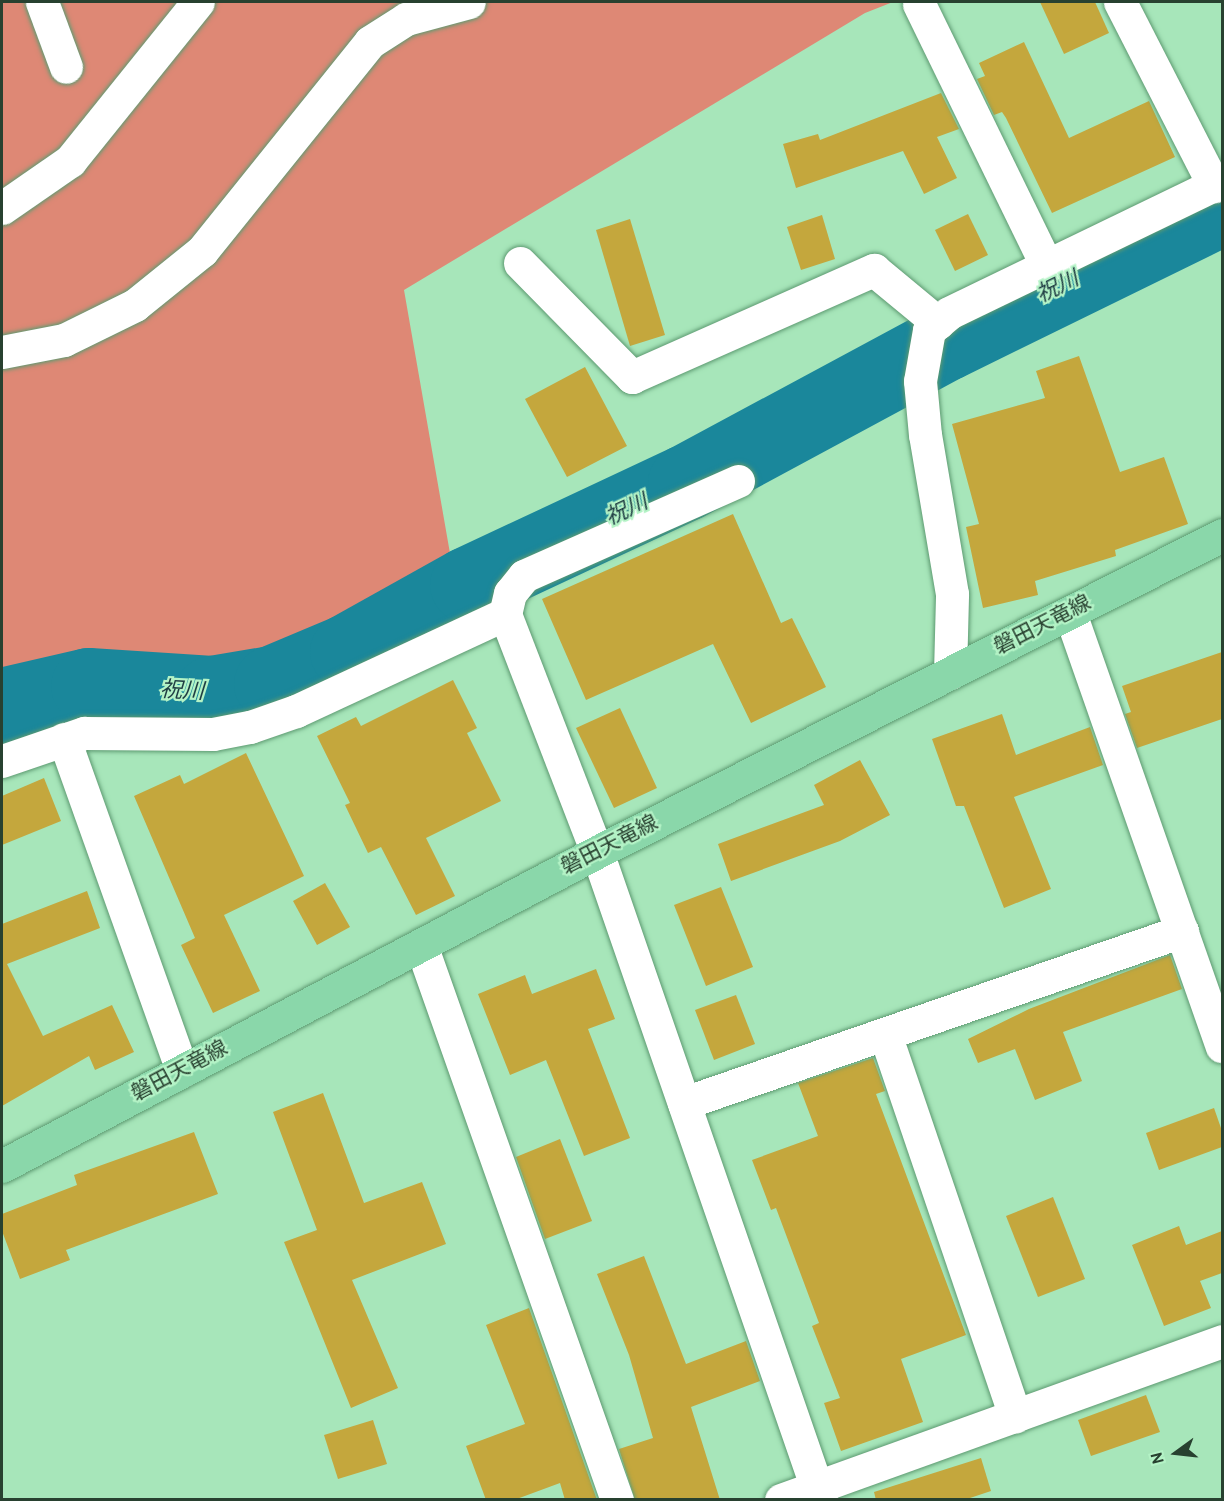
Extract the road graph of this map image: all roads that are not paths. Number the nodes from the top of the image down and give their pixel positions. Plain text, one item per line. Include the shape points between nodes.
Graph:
1 (42, 2) edge
2 (198, 2) edge
3 (469, 2) edge
4 (1120, 2) edge
5 (919, 4) dead end
6 (66, 67) dead end
7 (1218, 184) edge
8 (2, 208) edge
9 (520, 263) dead end
10 (1047, 266) junction
11 (938, 323) junction
12 (2, 352) edge
13 (738, 481) dead end
14 (1222, 535) edge
15 (1070, 613) junction
16 (505, 614) junction
17 (951, 673) junction
18 (64, 739) junction
19 (2, 761) edge
20 (597, 852) junction
21 (1182, 931) junction
22 (421, 945) junction
23 (885, 1034) junction
24 (1222, 1046) edge
25 (182, 1071) junction
26 (684, 1103) junction
27 (2, 1166) edge
28 (1222, 1341) edge
29 (1015, 1416) junction
30 (818, 1493) edge
31 (617, 1500) edge
32 (781, 1500) edge

1 - 6 street
2 - 8 street via 70,161
3 - 12 street via 406,19 370,42 202,251 135,305 64,340
4 - 7 street
5 - 10 street
7 - 10 street
9 - 11 street via 632,377 874,270
10 - 11 street via 949,313
11 - 17 street via 929,330 920,381 925,435 952,594
13 - 16 street via 524,576 510,593
14 - 15 main road, 磐田天竜線
15 - 17 main road, 磐田天竜線
15 - 21 street
16 - 18 street via 296,711 250,727 213,734 137,731
16 - 20 street
17 - 20 main road, 磐田天竜線
18 - 19 street
18 - 25 street
20 - 22 main road, 磐田天竜線
20 - 26 street
21 - 23 street
21 - 24 street
22 - 25 main road, 磐田天竜線
22 - 31 street
23 - 26 street
23 - 29 street
25 - 27 main road, 磐田天竜線
26 - 30 street
28 - 29 street
29 - 30 street
30 - 32 street

